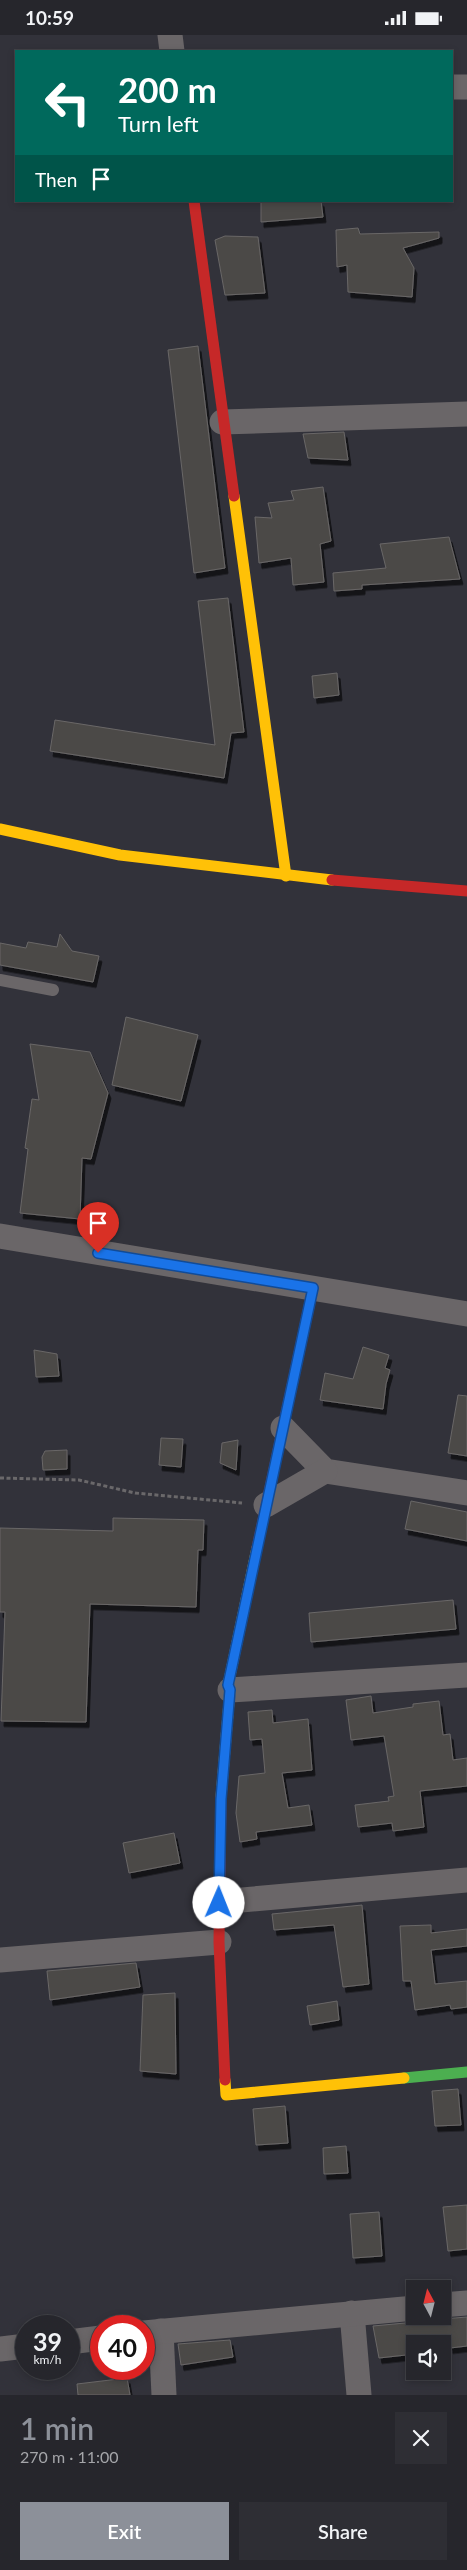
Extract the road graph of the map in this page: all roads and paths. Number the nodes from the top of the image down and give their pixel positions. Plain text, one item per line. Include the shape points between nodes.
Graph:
1 (170, 35) edge
2 (172, 50) edge
3 (453, 87) edge
4 (467, 87) edge
5 (194, 202) edge
6 (467, 413) edge
7 (222, 422) junction
8 (0, 829) edge
9 (286, 876) junction
10 (467, 891) edge
11 (0, 980) edge
12 (53, 990) dead end
13 (0, 1236) edge
14 (313, 1288) junction
15 (467, 1314) edge
16 (283, 1428) junction
17 (325, 1471) junction
18 (0, 1477) edge
19 (467, 1493) edge
20 (266, 1505) junction
21 (467, 1675) edge
22 (230, 1690) junction
23 (467, 1880) edge
24 (219, 1903) junction
25 (219, 1942) junction
26 (0, 1960) edge
27 (467, 2072) edge
28 (467, 2303) edge
29 (451, 2304) edge
30 (406, 2309) edge
31 (352, 2313) junction
32 (155, 2332) edge
33 (15, 2347) edge
34 (155, 2348) edge
35 (0, 2349) edge
36 (164, 2395) edge
37 (359, 2395) edge

1 - 2 street
3 - 4 street
5 - 7 street
6 - 7 street
7 - 9 street
8 - 9 street via 120,855
9 - 10 street
11 - 12 lane
13 - 14 street
14 - 15 street
14 - 16 street
16 - 17 street
16 - 20 street
17 - 19 street
17 - 20 street
18 - 20 path via 79,1480 136,1493
20 - 22 street via 228,1685
21 - 22 street
22 - 24 street via 221,1799
23 - 24 street
24 - 25 street
25 - 26 street
25 - 27 street via 226,2095
28 - 29 street
30 - 31 street
31 - 32 street
31 - 37 street
33 - 35 street
34 - 36 street

